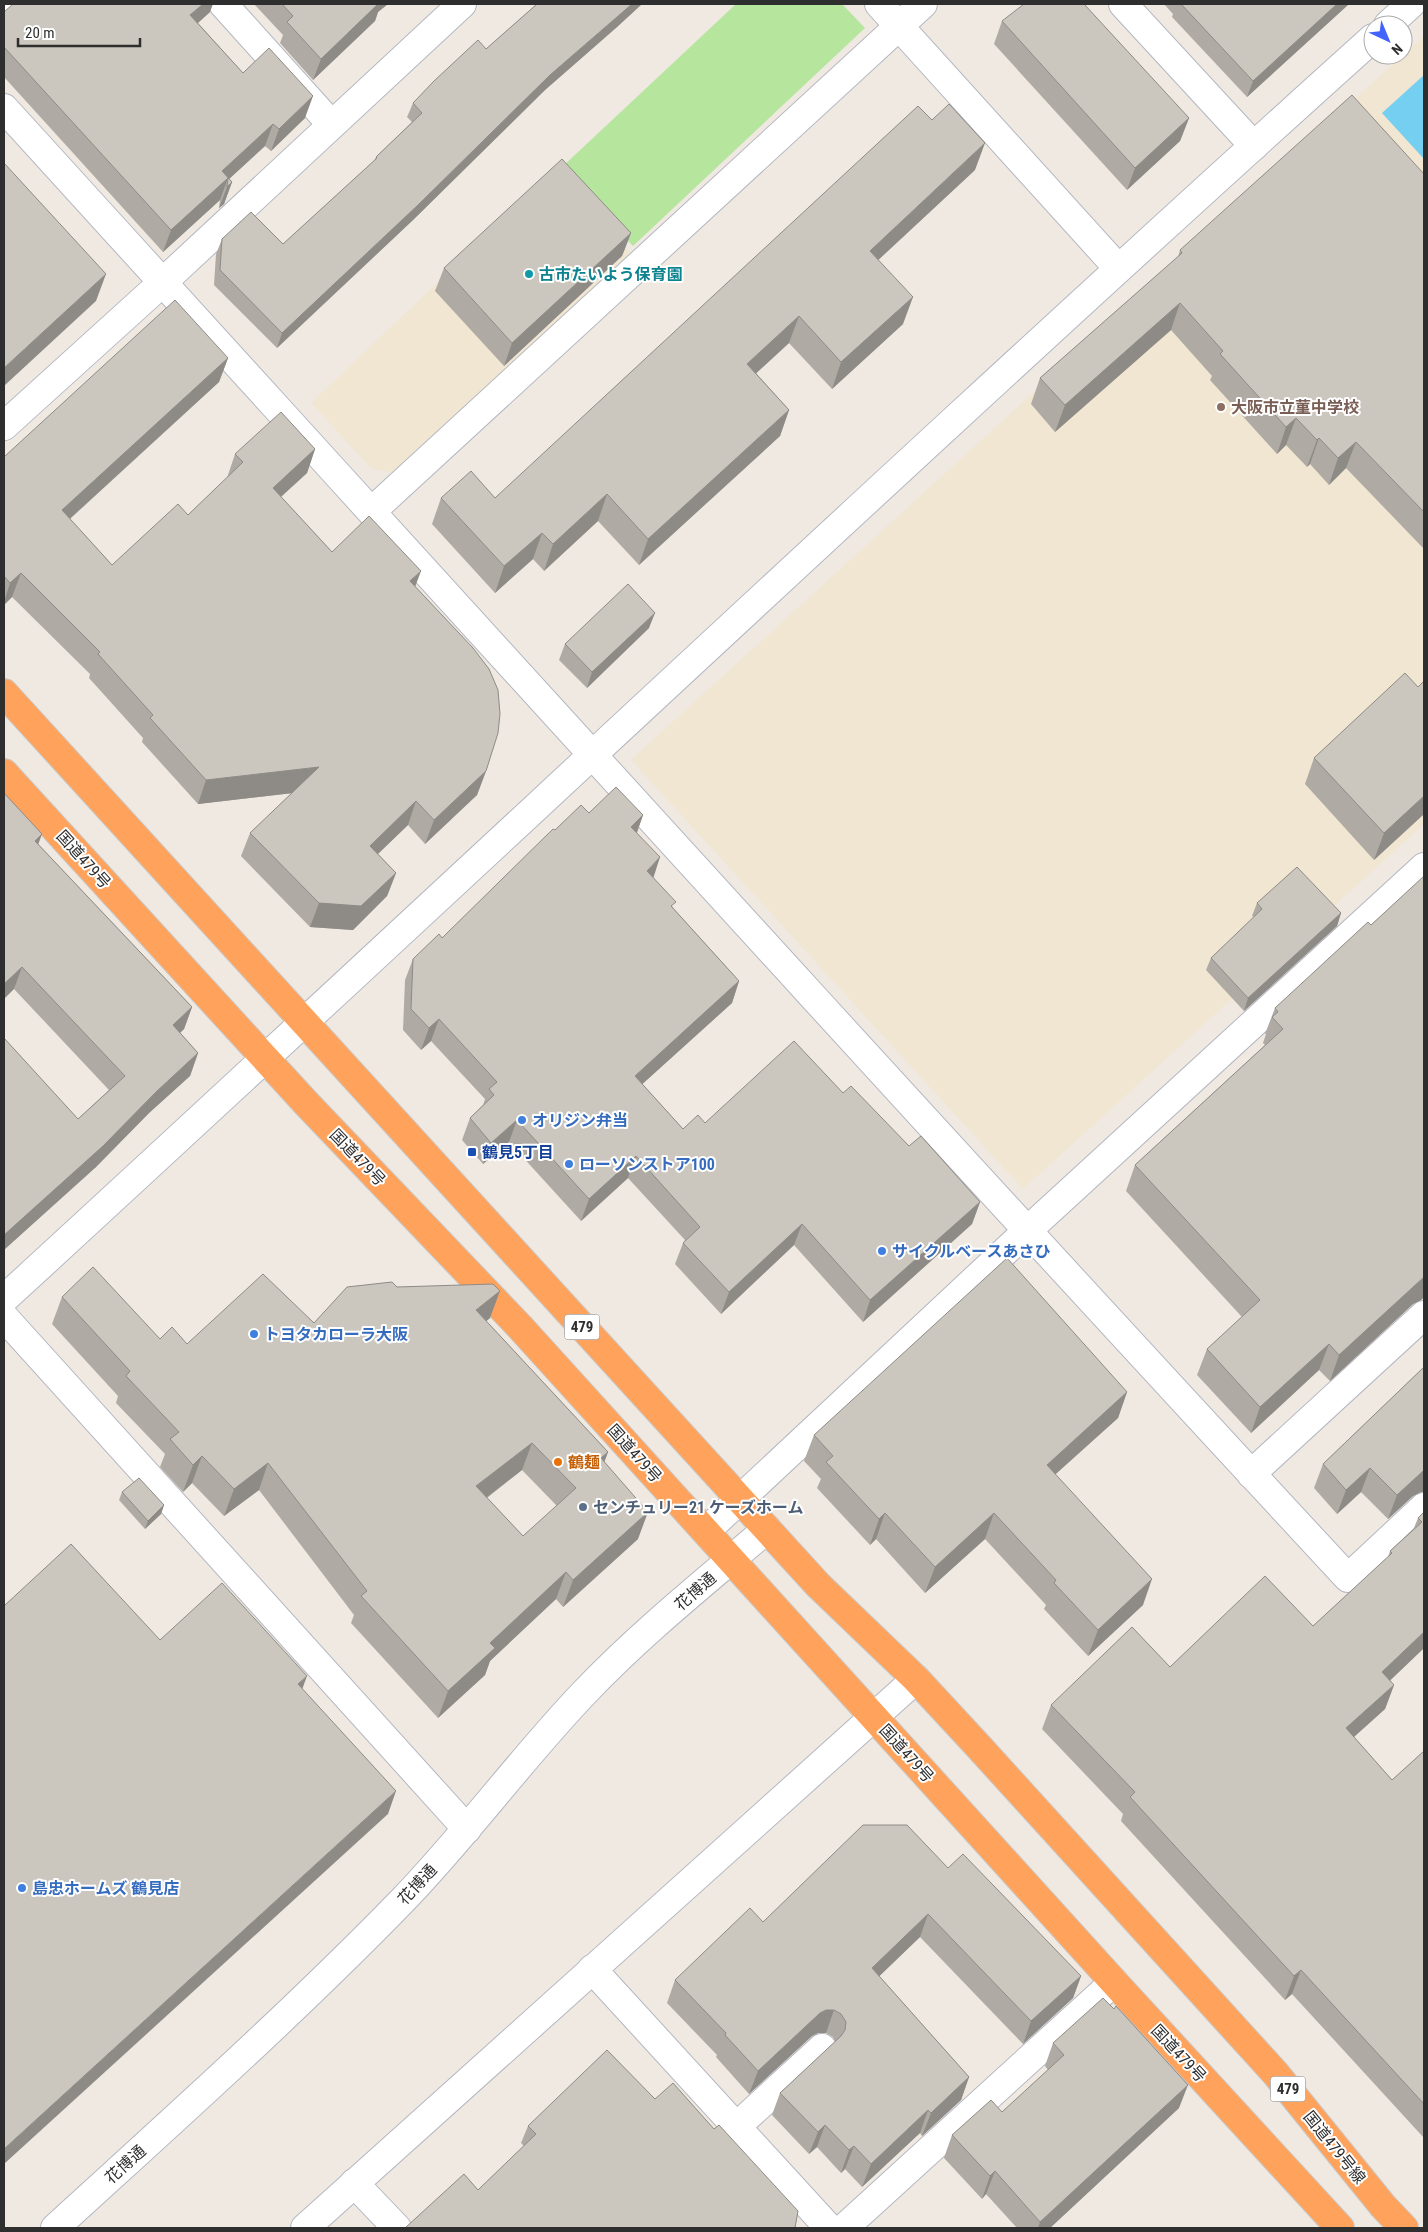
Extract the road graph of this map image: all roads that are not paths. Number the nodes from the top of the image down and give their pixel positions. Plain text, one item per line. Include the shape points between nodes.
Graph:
1 (9, 4) edge
2 (223, 4) edge
3 (462, 4) edge
4 (879, 4) edge
5 (923, 4) edge
6 (1123, 4) edge
7 (1411, 4) edge
8 (4, 9) edge
9 (1399, 15) edge
10 (899, 26) junction
11 (1363, 47) edge
12 (4, 108) edge
13 (332, 124) junction
14 (1254, 146) junction
15 (1118, 268) junction
16 (162, 282) junction
17 (4, 426) edge
18 (372, 512) junction
19 (4, 693) edge
20 (592, 756) junction
21 (4, 773) edge
22 (1424, 867) edge
23 (305, 1022) junction
24 (266, 1059) junction
25 (1028, 1230) junction
26 (4, 1299) edge
27 (1424, 1315) edge
28 (4, 1318) edge
29 (1251, 1474) junction
30 (741, 1500) junction
31 (1424, 1507) edge
32 (767, 1529) junction
33 (706, 1531) junction
34 (732, 1559) junction
35 (916, 1679) junction
36 (874, 1716) junction
37 (467, 1829) junction
38 (592, 1969) junction
39 (1114, 1982) junction
40 (822, 2048) dead end
41 (736, 2127) junction
42 (354, 2184) junction
43 (55, 2228) edge
44 (304, 2228) edge
45 (397, 2228) edge
46 (829, 2228) edge
47 (844, 2228) edge
48 (1340, 2228) edge
49 (1404, 2228) edge

1 - 8 street
2 - 13 street
3 - 13 street
4 - 10 street
5 - 10 street
6 - 14 street
7 - 9 street
10 - 15 street
10 - 18 street
11 - 14 street
12 - 16 street
13 - 16 street
14 - 15 street
15 - 20 street
16 - 17 street
16 - 18 street
18 - 20 street
19 - 23 highway, 479
20 - 23 street
20 - 25 street
21 - 24 highway, 国道479号 / 479
22 - 25 street
23 - 24 street
23 - 30 highway, 479
24 - 26 street
24 - 33 highway, 国道479号 / 479 via 520,1327
25 - 29 street
25 - 30 street
27 - 29 street
28 - 37 street
29 - 31 street via 1348,1578
30 - 32 highway, 479
30 - 33 street
32 - 34 street, 花博通
32 - 35 highway, 479 via 818,1585
33 - 34 highway, 国道479号 / 479
34 - 36 highway, 国道479号 / 479
34 - 37 street, 花博通 via 586,1691
35 - 36 street
35 - 49 highway, 国道479号線 / 479 via 1276,2074
36 - 38 street
36 - 39 highway, 国道479号 / 479
37 - 43 street, 花博通 via 402,1901 290,2014
38 - 41 street
38 - 42 street
39 - 47 street
39 - 48 highway, 国道479号 / 479
40 - 41 street
41 - 46 street
42 - 44 street
42 - 45 street

